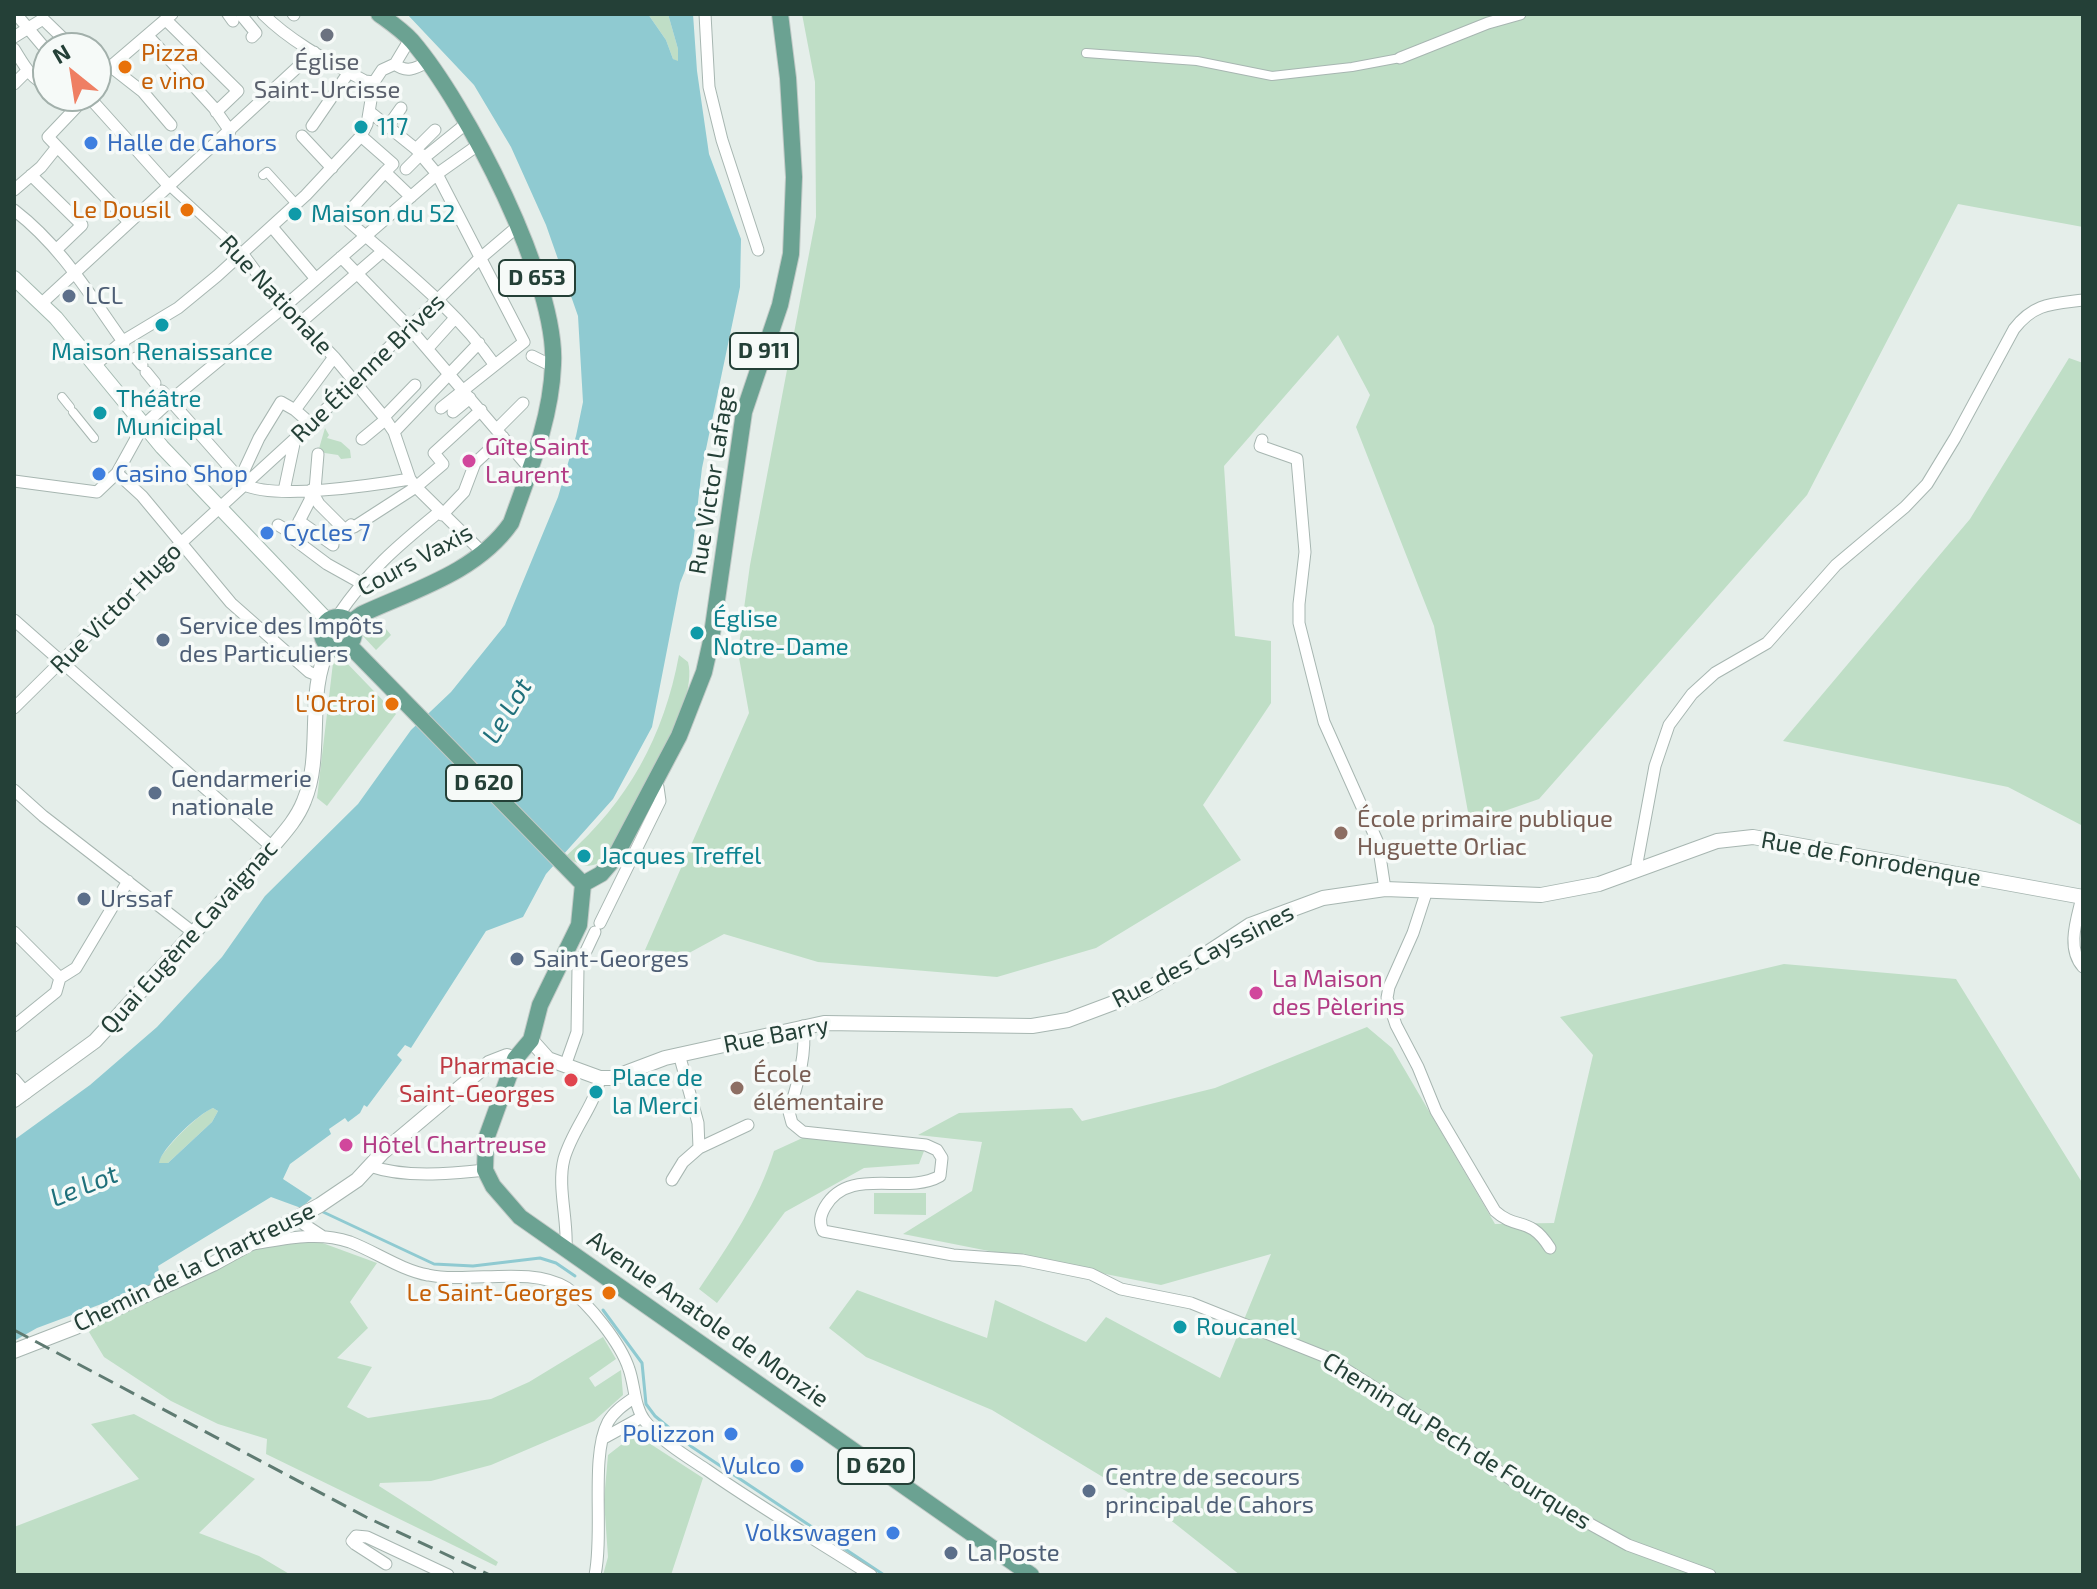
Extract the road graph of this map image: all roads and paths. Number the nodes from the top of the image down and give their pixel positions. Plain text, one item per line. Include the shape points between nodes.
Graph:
1 (16, 14) edge
2 (244, 14) edge
3 (263, 14) edge
4 (379, 14) edge
5 (705, 14) edge
6 (1520, 14) edge
7 (169, 17) edge
8 (779, 18) edge
9 (27, 27) junction
10 (56, 32) edge
11 (32, 33) edge
12 (148, 36) junction
13 (14, 37) edge
14 (252, 37) dead end
15 (410, 39) junction
16 (14, 49) edge
17 (314, 52) junction
18 (1086, 53) dead end
19 (1400, 58) joint
20 (427, 62) junction
21 (395, 64) junction
22 (112, 66) edge
23 (112, 68) edge
24 (27, 71) junction
25 (349, 72) junction
26 (32, 76) edge
27 (374, 82) junction
28 (14, 84) edge
29 (401, 108) dead end
30 (72, 112) edge
31 (98, 112) edge
32 (216, 112) junction
33 (370, 112) junction
34 (467, 123) junction
35 (171, 125) dead end
36 (389, 125) junction
37 (312, 126) dead end
38 (435, 130) dead end
39 (230, 131) junction
40 (302, 136) dead end
41 (361, 136) junction
42 (478, 145) junction
43 (57, 147) junction
44 (421, 153) junction
45 (332, 168) junction
46 (406, 169) dead end
47 (385, 172) junction
48 (437, 174) junction
49 (31, 175) junction
50 (263, 175) dead end
51 (168, 185) junction
52 (14, 190) edge
53 (411, 197) junction
54 (296, 204) junction
55 (14, 210) edge
56 (129, 222) junction
57 (272, 227) junction
58 (517, 227) junction
59 (366, 236) junction
60 (57, 249) junction
61 (758, 250) dead end
62 (383, 251) junction
63 (242, 253) junction
64 (341, 257) junction
65 (480, 258) junction
66 (75, 272) junction
67 (359, 274) junction
68 (14, 278) edge
69 (316, 279) junction
70 (2083, 300) edge
71 (438, 301) junction
72 (42, 303) junction
73 (285, 306) junction
74 (455, 318) junction
75 (301, 322) junction
76 (410, 328) junction
77 (123, 342) junction
78 (479, 343) junction
79 (428, 348) junction
80 (532, 356) dead end
81 (334, 357) junction
82 (554, 363) junction
83 (494, 364) junction
84 (95, 365) junction
85 (141, 365) dead end
86 (450, 375) junction
87 (353, 382) junction
88 (415, 385) dead end
89 (163, 391) junction
90 (467, 393) junction
91 (62, 397) dead end
92 (523, 403) dead end
93 (295, 410) junction
94 (447, 410) dead end
95 (481, 410) junction
96 (384, 418) junction
97 (311, 424) junction
98 (143, 426) junction
99 (394, 432) junction
100 (500, 433) junction
101 (94, 438) dead end
102 (295, 439) junction
103 (362, 439) dead end
104 (1262, 440) dead end
105 (318, 454) dead end
106 (530, 469) junction
107 (121, 476) junction
108 (14, 481) edge
109 (243, 482) junction
110 (413, 483) junction
111 (313, 490) junction
112 (284, 491) junction
113 (219, 509) junction
114 (440, 513) junction
115 (299, 521) junction
116 (278, 525) dead end
117 (293, 534) junction
118 (181, 543) junction
119 (333, 545) dead end
120 (484, 554) junction
121 (361, 583) junction
122 (14, 620) edge
123 (338, 620) junction
124 (349, 645) junction
125 (329, 647) junction
126 (64, 662) junction
127 (319, 676) junction
128 (14, 708) edge
129 (653, 783) junction
130 (14, 790) edge
131 (272, 847) junction
132 (1639, 870) junction
133 (128, 881) junction
134 (583, 884) junction
135 (1385, 889) junction
136 (1427, 890) junction
137 (2082, 897) edge
138 (14, 932) edge
139 (194, 933) junction
140 (2083, 967) edge
141 (60, 978) junction
142 (14, 1026) edge
143 (803, 1026) junction
144 (980, 1026) joint
145 (531, 1040) junction
146 (679, 1054) junction
147 (515, 1059) junction
148 (565, 1066) junction
149 (600, 1078) junction
150 (14, 1079) edge
151 (20, 1096) edge
152 (748, 1125) dead end
153 (699, 1148) junction
154 (370, 1166) junction
155 (485, 1170) junction
156 (672, 1180) dead end
157 (300, 1216) junction
158 (300, 1237) junction
159 (322, 1237) junction
160 (250, 1244) junction
161 (566, 1248) junction
162 (1550, 1248) dead end
163 (14, 1351) edge
164 (635, 1397) junction
165 (642, 1417) junction
166 (601, 1439) junction
167 (386, 1564) dead end
168 (448, 1575) edge
169 (595, 1575) edge
170 (871, 1575) edge
171 (1031, 1575) edge
172 (1710, 1575) edge

1 - 9 street
2 - 14 street via 256,33
3 - 17 street
4 - 15 main road, D 653
5 - 61 street via 709,87
6 - 19 street
7 - 12 street
7 - 32 street via 238,91
8 - 129 main road, Rue Victor Lafage / D 911 via 794,177 791,254 744,412 704,672
9 - 10 street via 43,19
9 - 11 street
9 - 13 street
12 - 22 street
12 - 32 street
15 - 20 main road, D 653
15 - 21 street
16 - 24 street
17 - 25 street
17 - 39 street
18 - 19 street via 1197,61 1272,76
20 - 21 street via 408,70
20 - 34 main road, D 653
21 - 27 street
23 - 35 street via 143,92
24 - 26 street
24 - 28 street
25 - 27 street
25 - 37 street
27 - 33 street
29 - 36 street
30 - 43 street via 48,137
31 - 51 street, Rue Nationale
32 - 39 street
33 - 36 street
33 - 41 street
34 - 42 main road, D 653
34 - 44 street
36 - 44 street
38 - 44 street
39 - 51 street
40 - 45 street
41 - 45 street
41 - 47 street via 393,164
42 - 48 street
42 - 58 main road, D 653
43 - 49 street
43 - 56 street
44 - 46 street
44 - 48 street
45 - 54 street
47 - 53 street
47 - 59 street via 344,217
48 - 53 street
48 - 65 street
49 - 52 street
49 - 60 street via 82,225
50 - 54 street via 267,172
51 - 56 street
51 - 63 street, Rue Nationale
53 - 59 street
54 - 57 street
55 - 60 street
56 - 66 street
57 - 63 street
57 - 69 street
58 - 65 street, Rue Étienne Brives
58 - 82 main road, D 653 via 547,310
59 - 62 street
59 - 64 street
60 - 66 street
62 - 67 street
62 - 71 street
63 - 73 street, Rue Nationale
63 - 77 street via 178,308
64 - 67 street
64 - 69 street
65 - 71 street, Rue Étienne Brives
65 - 83 street via 524,342
66 - 72 street
66 - 77 street
67 - 75 street
67 - 76 street
68 - 72 street
69 - 73 street
70 - 132 street via 2025,315 1927,484 1836,565 1767,643 1715,673 1692,694 1669,725 1655,766
71 - 74 street
71 - 76 street, Rue Étienne Brives
72 - 84 street
73 - 75 street, Rue Nationale
73 - 89 street
74 - 78 street
74 - 79 street
75 - 81 street, Rue Nationale
76 - 79 street
76 - 87 street, Rue Étienne Brives
77 - 84 street
78 - 83 street
78 - 86 street
79 - 86 street
80 - 82 street
81 - 87 street, Rue Nationale
81 - 93 street
82 - 106 main road, D 653 via 549,407
83 - 90 street
84 - 98 street
85 - 89 street
86 - 90 street
86 - 99 street
87 - 96 street, Rue Nationale
87 - 97 street, Rue Étienne Brives
88 - 96 street
89 - 98 street
89 - 109 street
90 - 94 street
90 - 95 street
91 - 101 street
92 - 100 street
93 - 97 street
93 - 109 street via 281,402 259,438
95 - 100 street
95 - 110 street via 434,453 443,464
96 - 99 street, Rue Nationale
96 - 103 street
97 - 102 street, Rue Étienne Brives
98 - 107 street
98 - 113 street
99 - 110 street, Rue Nationale
100 - 106 street
100 - 114 street via 475,463 464,492
102 - 109 street, Rue Étienne Brives
102 - 112 street
104 - 135 street via 1260,446 1297,459 1305,552 1299,623 1324,722 1378,843
105 - 111 street
106 - 120 main road, Cours Vaxis / D 653 via 511,523
107 - 108 street via 97,492
107 - 118 street
109 - 112 street via 256,491
109 - 113 street, Rue Étienne Brives
110 - 111 street
110 - 111 street via 345,530 319,504
110 - 114 street, Rue Nationale
111 - 112 street
111 - 115 street
113 - 118 street, Rue Victor Hugo
113 - 123 street
114 - 120 street, Rue Nationale
114 - 121 street via 386,555
115 - 117 street
115 - 119 street
116 - 117 street
117 - 121 street via 327,564
118 - 126 street, Rue Victor Hugo
118 - 127 street via 231,603
120 - 123 main road, Cours Vaxis / D 653 via 362,614
121 - 123 street
122 - 126 street
123 - 124 main road via 354,637
123 - 125 main road via 322,635
124 - 125 main road
124 - 134 main road, D 620
125 - 127 street, Quai Eugène Cavaignac
126 - 128 street, Rue Victor Hugo
126 - 131 street
127 - 131 street, Quai Eugène Cavaignac via 305,800
129 - 134 main road, D 911 via 614,859
129 - 148 street via 658,787 657,811 578,968 577,1032
130 - 133 street
131 - 139 street, Quai Eugène Cavaignac
132 - 136 street, Rue de Fonrodenque via 1541,895
132 - 137 street, Rue de Fonrodenque via 1717,841 1753,837
133 - 139 street
133 - 141 street via 76,968
134 - 145 main road via 579,925 537,1013
135 - 136 street, Rue des Cayssines
135 - 144 street, Rue des Cayssines via 1323,898 1250,925 1140,993 1068,1020
136 - 162 street via 1389,987 1396,1025 1436,1111 1495,1211 1541,1233
137 - 140 street via 2073,947
138 - 141 street
139 - 151 street, Quai Eugène Cavaignac via 95,1041
141 - 142 street via 56,992
143 - 144 street, Rue Barry
143 - 146 street, Rue Barry
143 - 172 street, Chemin du Pech de Fourques via 789,1112 796,1127 926,1145 942,1158 940,1176 922,1183 846,1188 823,1210 823,1231 953,1255 1022,1260 1191,1303 1326,1357 1516,1483 1628,1545
145 - 147 main road
145 - 148 street via 548,1059
146 - 149 street, Rue Barry via 625,1075
146 - 153 street via 698,1123
147 - 154 street, Chemin de la Chartreuse via 507,1056 489,1063
147 - 155 main road via 486,1139
148 - 149 street
149 - 161 street via 564,1161
150 - 151 street
152 - 153 street
153 - 156 street
154 - 155 street via 387,1172
154 - 157 street, Chemin de la Chartreuse
155 - 161 main road, Avenue Anatole de Monzie / D 620 via 520,1217
157 - 158 street via 294,1227
157 - 159 street
157 - 160 street, Chemin de la Chartreuse
158 - 159 street
158 - 160 street
159 - 164 street via 348,1242 426,1275 519,1277 568,1289 591,1309 628,1365
160 - 163 street, Chemin de la Chartreuse
161 - 171 main road, Avenue Anatole de Monzie / D 620
164 - 165 street
164 - 166 street via 609,1419
165 - 166 street
165 - 170 street via 670,1445 719,1479
166 - 169 street
167 - 168 street via 352,1541 367,1537

